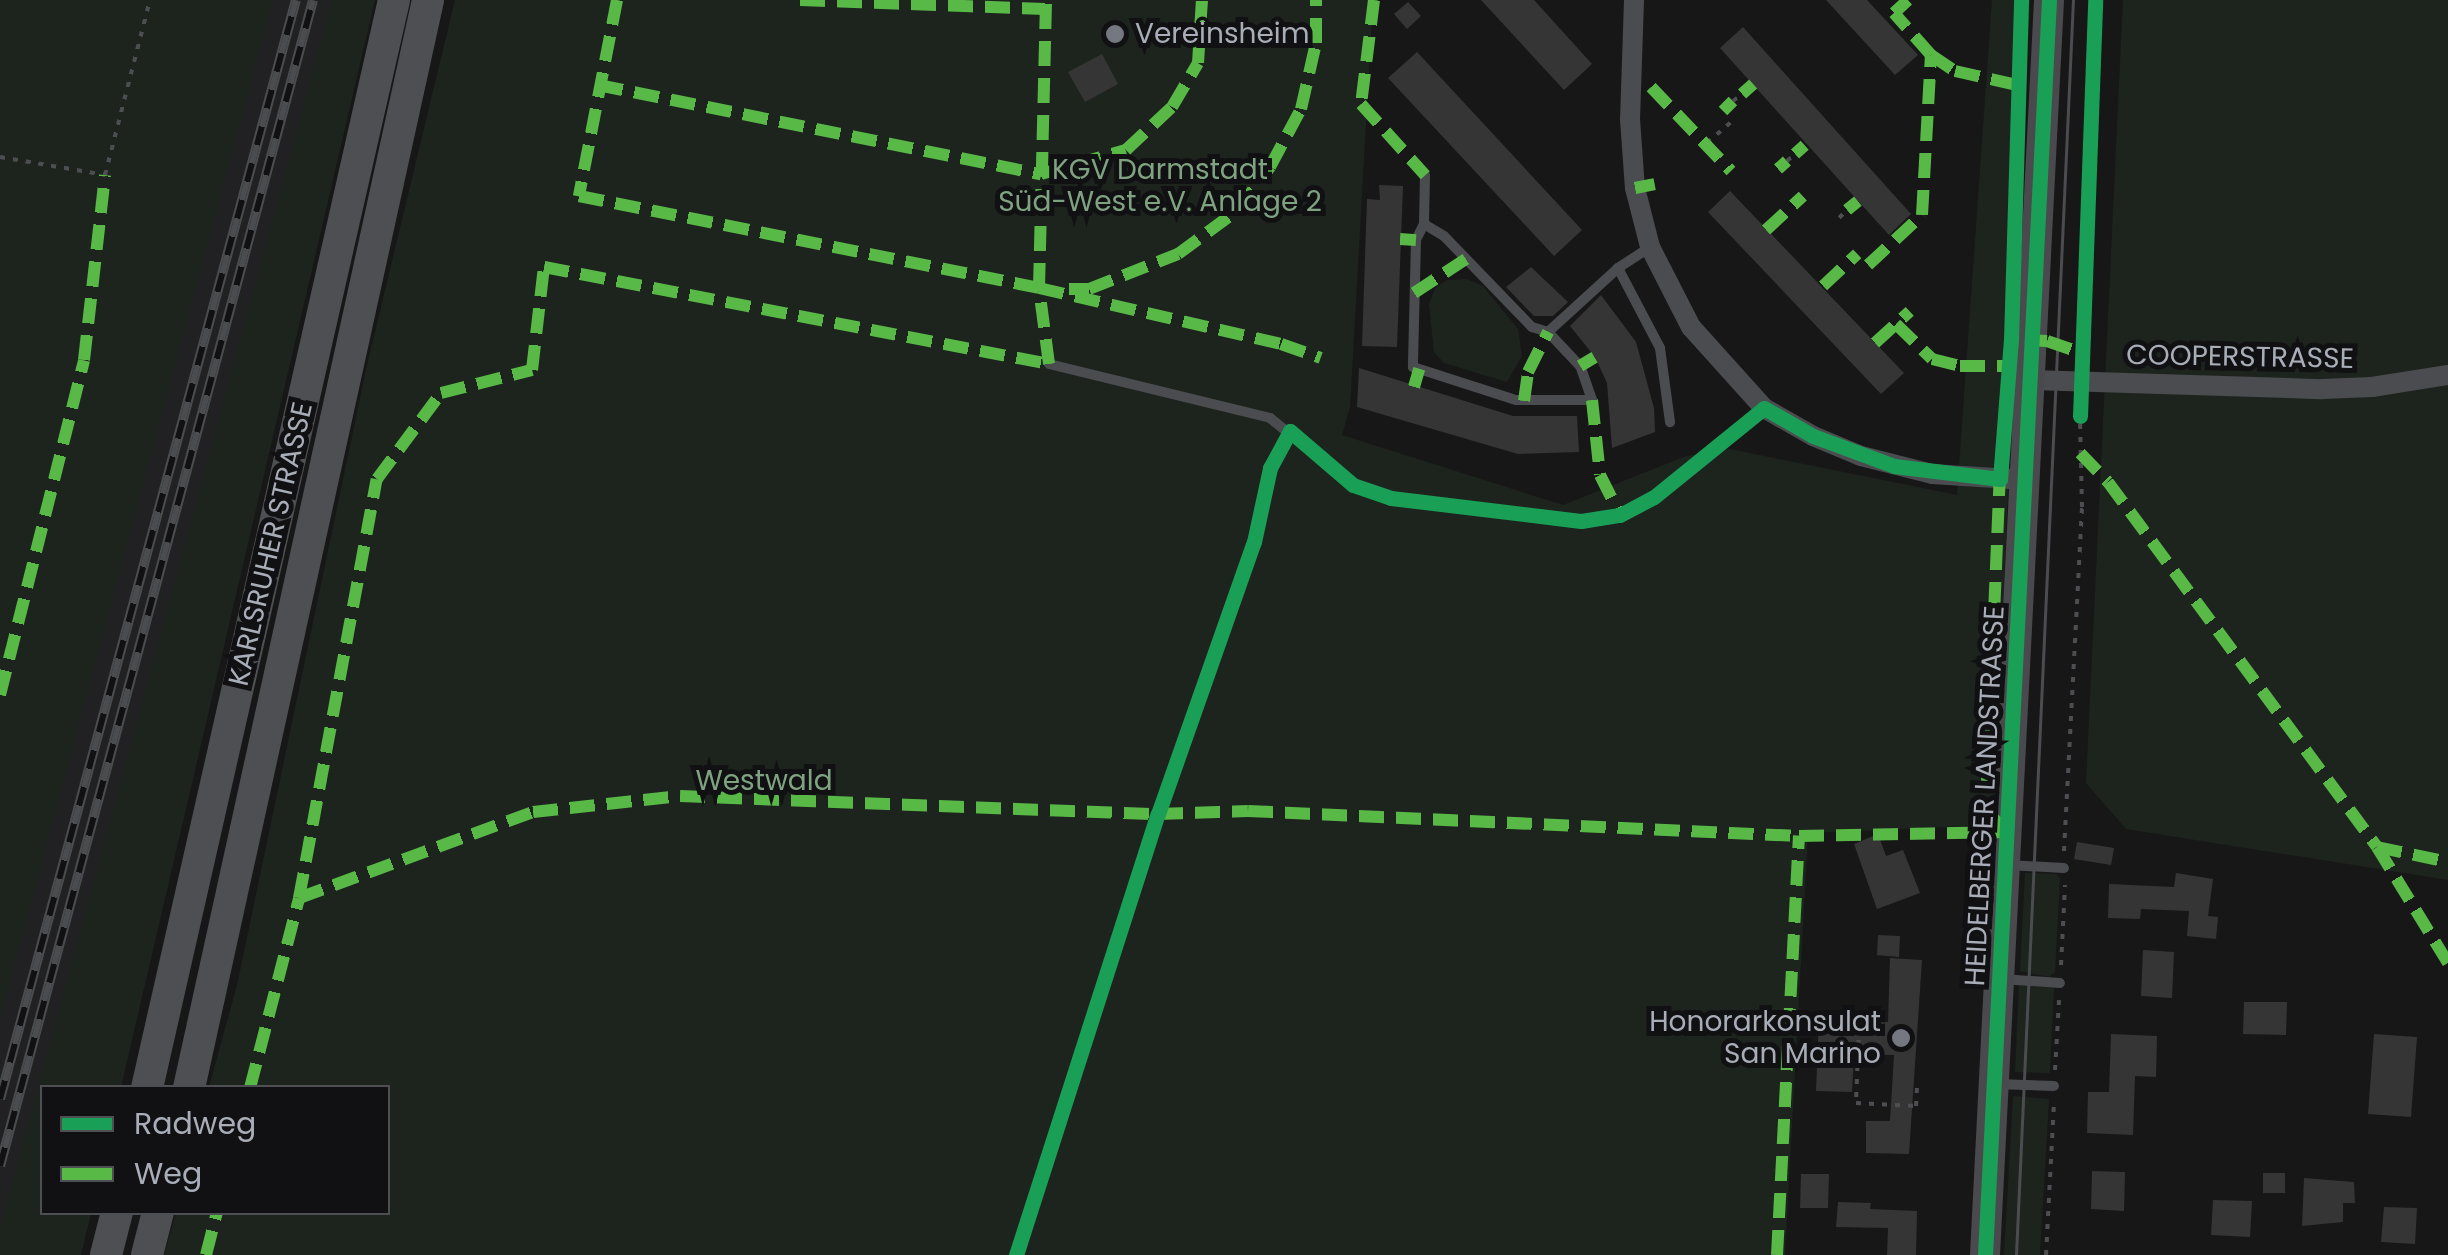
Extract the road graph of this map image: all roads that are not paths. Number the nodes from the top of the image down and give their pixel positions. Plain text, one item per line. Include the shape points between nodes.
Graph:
1 (394, 0) edge
2 (428, 0) edge
3 (1634, 0) edge
4 (2049, 0) edge
5 (1425, 174) dead end
6 (1424, 224) junction
7 (1650, 247) junction
8 (1618, 268) junction
9 (1548, 332) junction
10 (1049, 364) dead end
11 (2448, 375) edge
12 (2030, 380) junction
13 (1764, 408) junction
14 (1670, 422) dead end
15 (2027, 480) junction
16 (2006, 865) junction
17 (2064, 868) road end
18 (2000, 979) junction
19 (2060, 982) road end
20 (1994, 1084) junction
21 (148, 1085) edge
22 (190, 1085) edge
23 (2054, 1086) road end
24 (116, 1215) edge
25 (157, 1215) edge
26 (106, 1255) edge
27 (147, 1255) edge
28 (1985, 1255) edge

1 - 21 main road, KARLSRUHER STRASSE
2 - 22 main road, KARLSRUHER STRASSE
3 - 7 street via 1631,164
4 - 12 street, HEIDELBERGER LANDSTRASSE
5 - 6 lane
6 - 9 lane via 1444,236 1532,327
6 - 9 lane via 1416,240 1413,368 1516,400 1592,400 1580,366
7 - 8 lane
7 - 13 street via 1691,327
8 - 9 lane
8 - 14 lane via 1660,348
10 - 13 lane via 1270,418 1353,485 1391,498 1581,521 1620,515 1654,496
11 - 12 street, COOPERSTRASSE via 2322,389
12 - 15 street, HEIDELBERGER LANDSTRASSE
13 - 15 street via 1814,436 1894,466
15 - 16 street, HEIDELBERGER LANDSTRASSE
16 - 17 lane
16 - 18 street, HEIDELBERGER LANDSTRASSE
18 - 19 lane
18 - 20 street, HEIDELBERGER LANDSTRASSE
20 - 23 lane
20 - 28 street, HEIDELBERGER LANDSTRASSE
24 - 26 main road
25 - 27 main road

